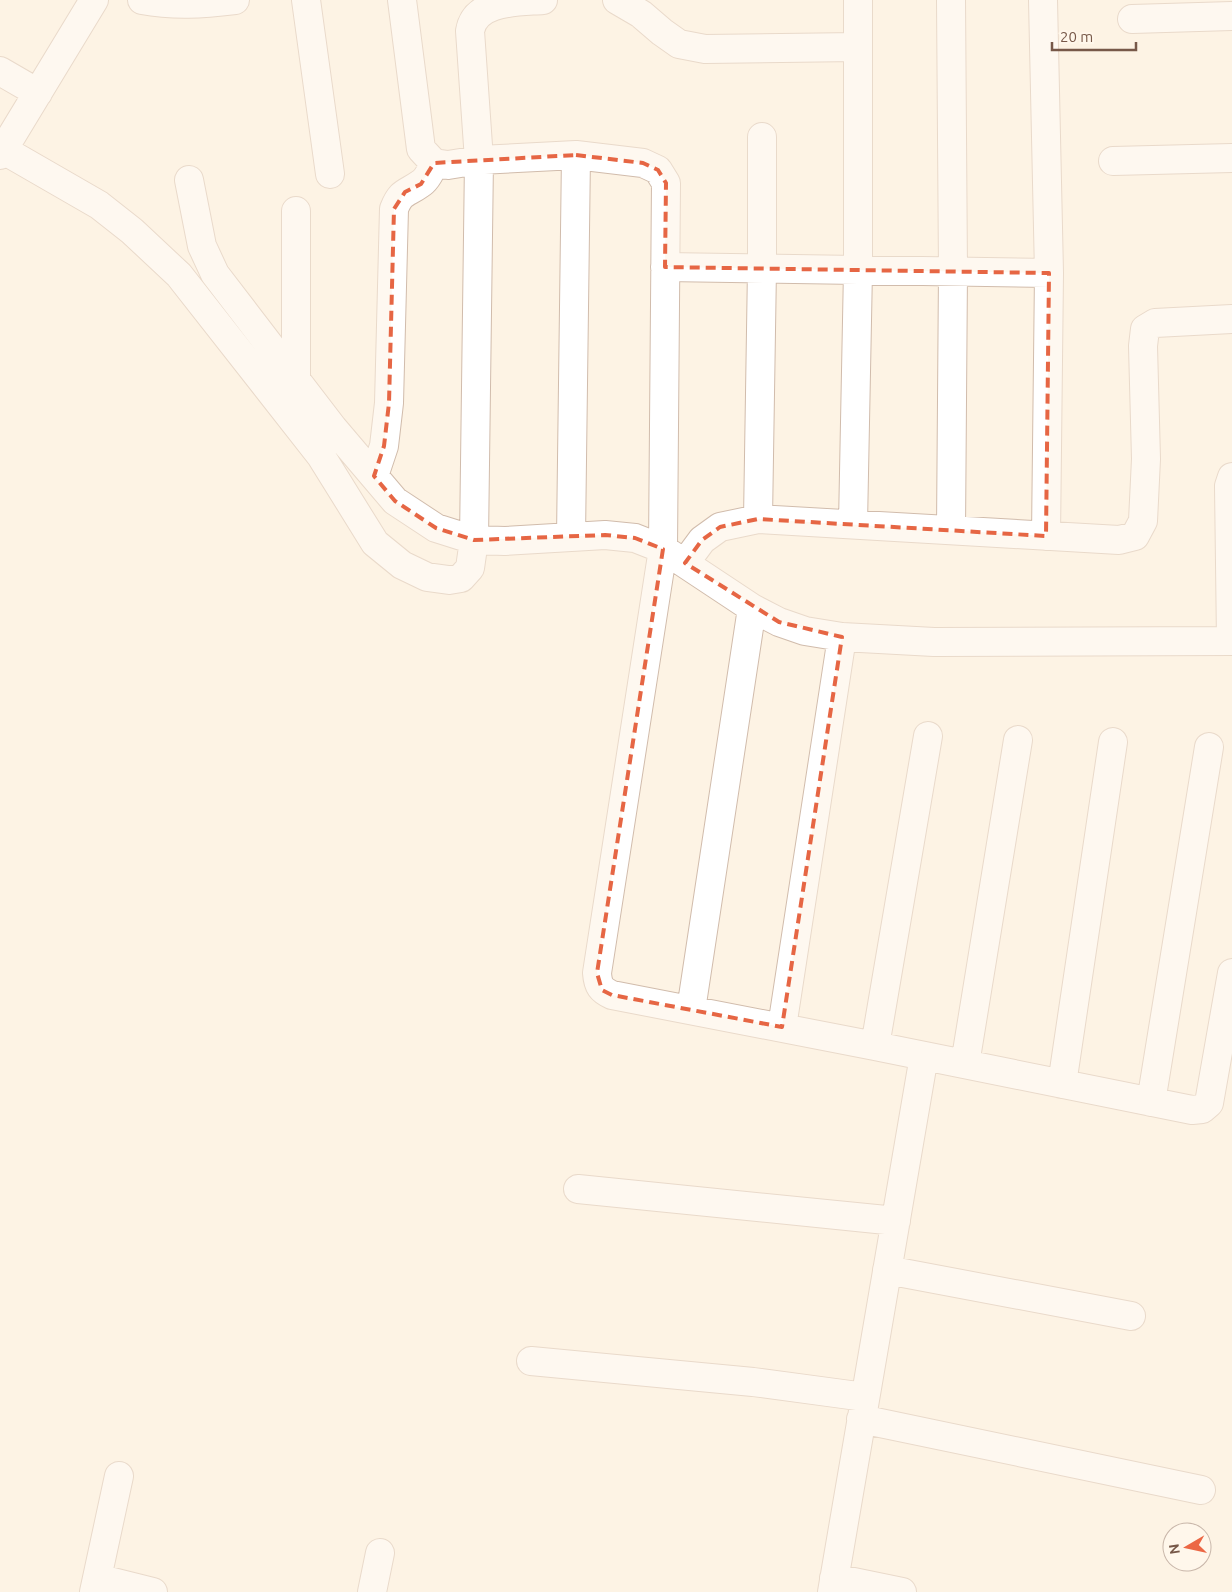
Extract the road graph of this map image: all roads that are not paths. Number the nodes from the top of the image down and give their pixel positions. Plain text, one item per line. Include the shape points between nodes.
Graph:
1 (94, 0) edge
2 (142, 0) edge
3 (234, 0) edge
4 (306, 0) edge
5 (402, 0) edge
6 (543, 0) edge
7 (617, 0) edge
8 (858, 0) edge
9 (951, 0) edge
10 (1043, 0) edge
11 (500, 2) edge
12 (1232, 16) edge
13 (1132, 19) dead end
14 (857, 48) junction
15 (0, 71) edge
16 (38, 93) junction
17 (762, 136) dead end
18 (1, 151) edge
19 (576, 155) junction
20 (1232, 158) edge
21 (479, 160) junction
22 (1113, 161) dead end
23 (434, 163) junction
24 (330, 174) dead end
25 (189, 180) dead end
26 (296, 211) dead end
27 (665, 267) junction
28 (762, 268) junction
29 (858, 270) junction
30 (952, 271) junction
31 (1050, 273) junction
32 (1232, 319) edge
33 (296, 380) junction
34 (374, 476) junction
35 (1232, 477) edge
36 (758, 519) junction
37 (853, 524) junction
38 (950, 530) junction
39 (1046, 536) junction
40 (571, 537) junction
41 (474, 540) junction
42 (674, 556) junction
43 (752, 608) junction
44 (842, 637) junction
45 (1232, 641) edge
46 (928, 736) dead end
47 (1018, 740) dead end
48 (1113, 742) dead end
49 (1209, 748) dead end
50 (1232, 973) edge
51 (691, 1010) junction
52 (782, 1027) junction
53 (875, 1046) junction
54 (924, 1056) junction
55 (965, 1064) junction
56 (1062, 1084) junction
57 (1151, 1102) junction
58 (578, 1189) dead end
59 (896, 1221) junction
60 (887, 1270) junction
61 (1131, 1316) dead end
62 (531, 1361) dead end
63 (863, 1408) junction
64 (120, 1476) dead end
65 (1201, 1490) dead end
66 (380, 1553) dead end
67 (95, 1585) edge
68 (833, 1585) edge
69 (153, 1592) edge
70 (372, 1592) edge
71 (902, 1592) edge

1 - 16 street
2 - 3 street via 168,5
4 - 24 street
5 - 23 street via 421,149
6 - 11 street
7 - 14 street via 679,44 705,49
8 - 14 street
9 - 30 street
10 - 31 street
11 - 21 street via 479,14 472,21 470,31
12 - 13 street
14 - 29 street
15 - 16 street
16 - 18 street
17 - 28 street
18 - 41 street via 99,205 179,275 321,456 374,543 402,565 427,578 450,580 461,578 470,568
19 - 21 street
19 - 27 street via 643,164 658,170 666,183
19 - 40 street
20 - 22 street
21 - 23 street via 448,165
21 - 41 street
23 - 34 street via 421,184 398,199 394,210 389,403 384,446
25 - 33 street via 202,246 216,274
26 - 33 street
27 - 28 street
27 - 42 street
28 - 29 street
28 - 36 street
29 - 30 street
29 - 37 street
30 - 31 street
30 - 38 street
31 - 39 street
32 - 39 street via 1155,323 1145,329 1144,504 1143,521 1135,536 1119,540
33 - 34 street
34 - 41 street via 394,501 436,528
35 - 45 street
36 - 37 street
36 - 42 street via 720,527
37 - 38 street
38 - 39 street
40 - 41 street
40 - 42 street via 604,535 635,538
42 - 43 street
42 - 51 street via 597,973 602,990 612,995
43 - 44 street via 805,631
43 - 51 street
44 - 45 street via 934,642
44 - 52 street
46 - 53 street
47 - 55 street
48 - 56 street
49 - 57 street
50 - 57 street via 1208,1103 1202,1109 1192,1110
51 - 52 street
52 - 53 street
53 - 54 street
54 - 55 street
54 - 59 street
55 - 56 street
56 - 57 street
58 - 59 street
59 - 60 street
60 - 61 street
60 - 63 street
62 - 63 street via 753,1382
63 - 65 street
63 - 68 street
64 - 67 street
66 - 70 street
67 - 69 street
68 - 71 street

